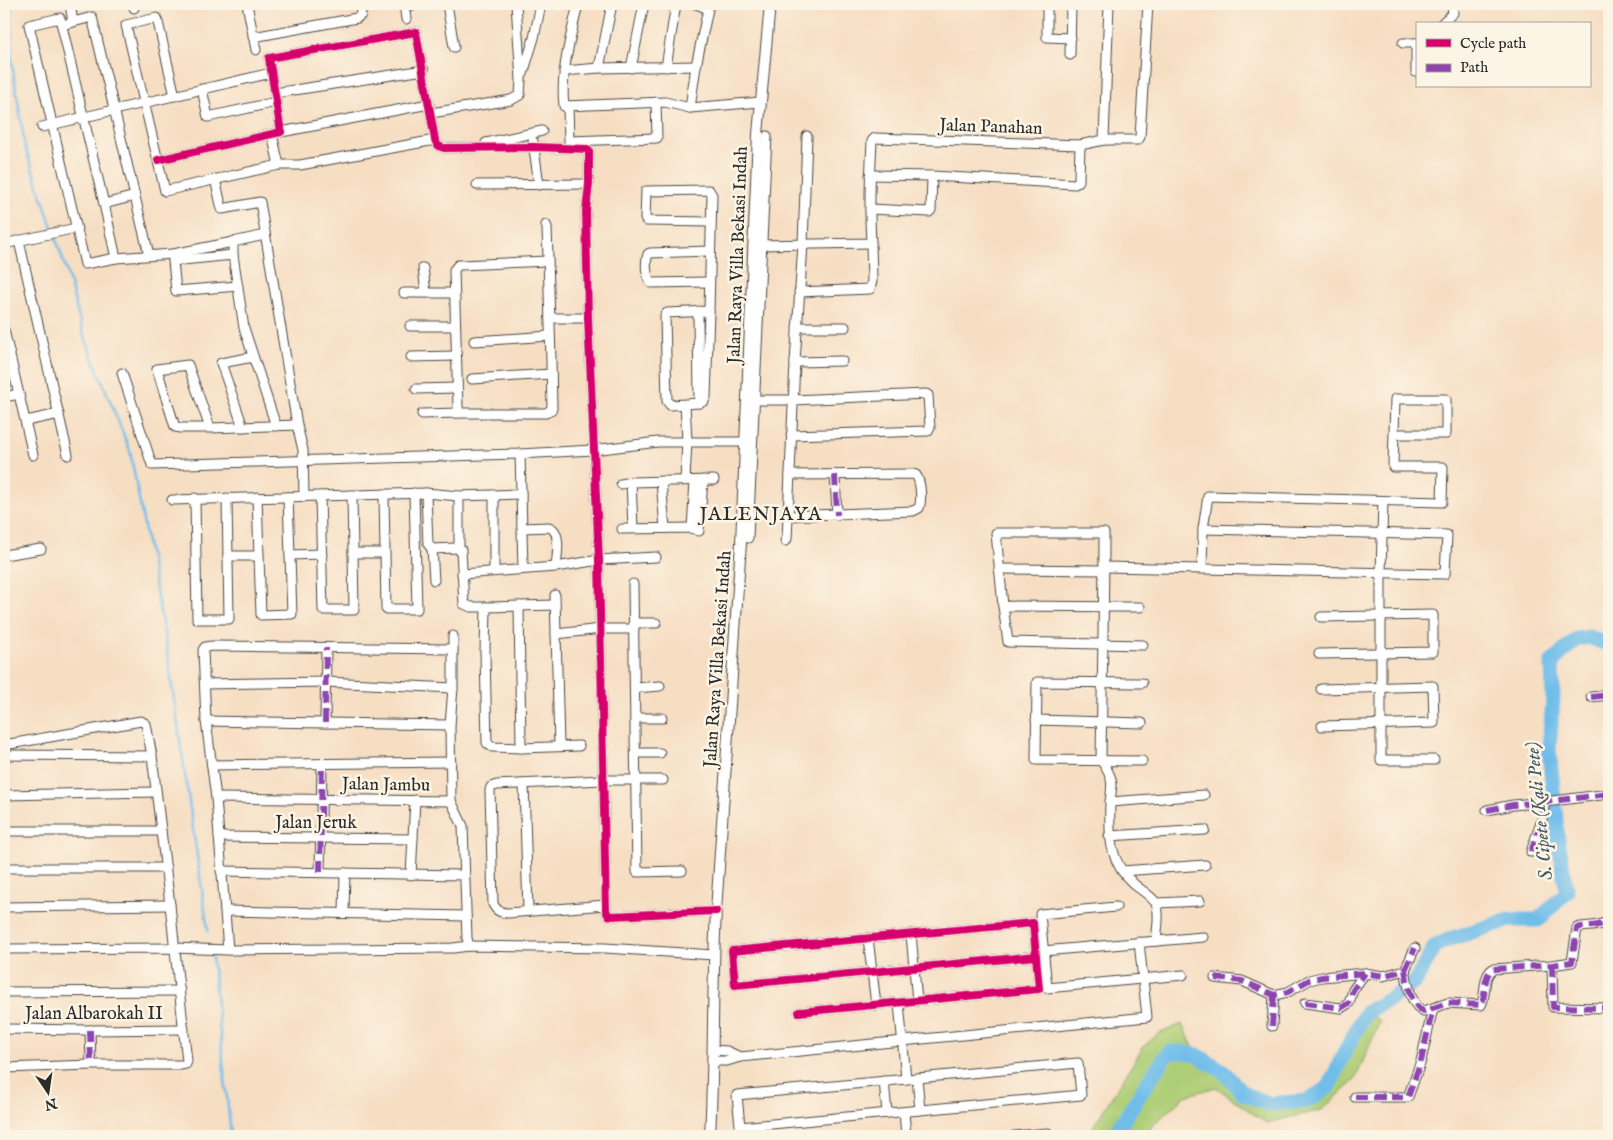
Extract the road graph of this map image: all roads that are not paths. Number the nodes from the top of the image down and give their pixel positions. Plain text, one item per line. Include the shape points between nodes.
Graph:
1 (70, 4) edge
2 (247, 4) edge
3 (360, 4) edge
4 (419, 4) edge
5 (447, 4) edge
6 (516, 4) edge
7 (541, 4) edge
8 (578, 4) edge
9 (612, 4) edge
10 (644, 4) edge
11 (676, 4) edge
12 (696, 4) edge
13 (770, 4) edge
14 (1047, 4) edge
15 (1071, 4) edge
16 (1109, 4) edge
17 (1148, 4) edge
18 (1452, 4) edge
19 (404, 5) edge
20 (708, 6) edge
21 (406, 19) dead end
22 (73, 22) junction
23 (1444, 22) edge
24 (62, 25) junction
25 (253, 37) junction
26 (1071, 38) junction
27 (1403, 43) dead end
28 (1416, 43) edge
29 (454, 47) dead end
30 (256, 50) dead end
31 (1070, 55) dead end
32 (696, 66) junction
33 (666, 67) junction
34 (599, 68) junction
35 (631, 68) junction
36 (424, 70) junction
37 (564, 71) junction
38 (1416, 72) edge
39 (272, 73) junction
40 (521, 80) junction
41 (202, 90) junction
42 (175, 96) junction
43 (275, 98) junction
44 (656, 102) junction
45 (760, 102) junction
46 (144, 103) junction
47 (568, 106) junction
48 (430, 108) junction
49 (690, 108) junction
50 (114, 110) junction
51 (84, 117) junction
52 (53, 125) junction
53 (42, 127) dead end
54 (542, 131) dead end
55 (276, 133) junction
56 (532, 133) junction
57 (767, 136) dead end
58 (806, 136) dead end
59 (436, 140) junction
60 (1104, 140) junction
61 (1080, 145) junction
62 (466, 147) junction
63 (534, 147) junction
64 (158, 160) junction
65 (279, 164) junction
66 (870, 175) junction
67 (932, 176) junction
68 (215, 179) junction
69 (589, 184) junction
70 (477, 185) dead end
71 (539, 185) junction
72 (135, 196) junction
73 (104, 204) junction
74 (870, 209) junction
75 (711, 222) junction
76 (546, 225) dead end
77 (76, 228) junction
78 (265, 235) junction
79 (20, 241) junction
80 (234, 242) junction
81 (871, 243) junction
82 (4, 244) edge
83 (803, 244) junction
84 (758, 245) junction
85 (710, 251) junction
86 (148, 255) junction
87 (233, 255) junction
88 (173, 257) junction
89 (116, 258) junction
90 (548, 261) junction
91 (423, 268) dead end
92 (709, 282) junction
93 (238, 286) junction
94 (800, 292) junction
95 (404, 293) dead end
96 (426, 293) junction
97 (454, 293) junction
98 (698, 311) junction
99 (709, 311) junction
100 (550, 318) junction
101 (588, 318) junction
102 (410, 326) dead end
103 (455, 326) junction
104 (797, 327) junction
105 (845, 327) dead end
106 (4, 330) edge
107 (550, 336) junction
108 (474, 341) dead end
109 (456, 356) junction
110 (253, 357) junction
111 (411, 357) dead end
112 (842, 361) dead end
113 (795, 362) junction
114 (122, 373) dead end
115 (551, 374) junction
116 (472, 379) dead end
117 (457, 388) junction
118 (416, 389) dead end
119 (19, 394) junction
120 (4, 397) edge
121 (750, 400) junction
122 (793, 400) junction
123 (699, 403) junction
124 (685, 404) junction
125 (460, 413) junction
126 (59, 414) junction
127 (422, 414) dead end
128 (26, 421) junction
129 (297, 425) junction
130 (276, 426) junction
131 (243, 427) junction
132 (210, 428) junction
133 (1394, 434) junction
134 (791, 435) junction
135 (687, 441) junction
136 (745, 442) junction
137 (593, 450) junction
138 (520, 454) junction
139 (33, 455) dead end
140 (68, 455) dead end
141 (302, 461) junction
142 (790, 475) junction
143 (835, 475) junction
144 (685, 480) junction
145 (699, 480) junction
146 (714, 480) dead end
147 (661, 481) junction
148 (631, 482) junction
149 (621, 484) dead end
150 (426, 493) junction
151 (384, 494) junction
152 (414, 494) junction
153 (521, 494) junction
154 (494, 495) junction
155 (320, 496) junction
156 (352, 496) junction
157 (459, 496) junction
158 (257, 497) junction
159 (288, 497) junction
160 (304, 497) junction
161 (195, 498) junction
162 (227, 498) junction
163 (172, 500) dead end
164 (1383, 501) junction
165 (837, 514) junction
166 (788, 516) junction
167 (522, 528) junction
168 (622, 528) dead end
169 (633, 528) junction
170 (665, 528) junction
171 (1202, 530) junction
172 (1382, 533) junction
173 (748, 538) dead end
174 (785, 541) dead end
175 (41, 549) dead end
176 (432, 549) junction
177 (459, 549) junction
178 (353, 553) junction
179 (384, 553) junction
180 (4, 554) edge
181 (322, 554) junction
182 (290, 555) junction
183 (228, 556) junction
184 (259, 556) junction
185 (656, 557) dead end
186 (599, 560) junction
187 (556, 567) junction
188 (1104, 568) junction
189 (523, 569) junction
190 (999, 569) junction
191 (1202, 569) junction
192 (494, 571) junction
193 (1381, 573) junction
194 (462, 574) junction
195 (434, 580) dead end
196 (633, 584) dead end
197 (519, 606) junction
198 (1003, 606) junction
199 (486, 607) junction
200 (1104, 607) junction
201 (1140, 607) dead end
202 (1381, 616) junction
203 (1321, 617) dead end
204 (656, 623) dead end
205 (634, 626) junction
206 (600, 629) junction
207 (556, 634) junction
208 (453, 636) dead end
209 (1104, 644) junction
210 (1143, 645) dead end
211 (326, 648) junction
212 (453, 650) junction
213 (1381, 653) junction
214 (1319, 654) dead end
215 (326, 682) junction
216 (1103, 683) junction
217 (1142, 683) dead end
218 (205, 684) junction
219 (660, 686) dead end
220 (453, 688) junction
221 (635, 688) junction
222 (1381, 688) junction
223 (1321, 689) dead end
224 (1609, 695) edge
225 (1592, 697) dead end
226 (635, 718) junction
227 (662, 718) dead end
228 (206, 720) junction
229 (1036, 720) junction
230 (1102, 722) junction
231 (325, 723) junction
232 (1142, 723) dead end
233 (1381, 724) junction
234 (450, 725) junction
235 (1322, 726) dead end
236 (4, 745) edge
237 (559, 746) junction
238 (579, 746) dead end
239 (521, 748) junction
240 (636, 753) junction
241 (660, 753) dead end
242 (4, 755) edge
243 (152, 756) junction
244 (1101, 760) junction
245 (1434, 760) dead end
246 (1142, 761) dead end
247 (451, 762) junction
248 (322, 764) junction
249 (212, 765) junction
250 (603, 780) junction
251 (636, 780) junction
252 (663, 780) dead end
253 (524, 784) junction
254 (156, 792) junction
255 (1609, 794) edge
256 (4, 795) edge
257 (1204, 795) dead end
258 (216, 798) junction
259 (321, 799) junction
260 (415, 800) junction
261 (451, 801) junction
262 (1110, 802) junction
263 (1547, 802) junction
264 (1487, 810) dead end
265 (1204, 830) dead end
266 (4, 831) edge
267 (161, 831) junction
268 (1109, 836) junction
269 (219, 837) junction
270 (320, 838) junction
271 (413, 839) junction
272 (1531, 852) dead end
273 (1205, 866) dead end
274 (4, 868) edge
275 (166, 868) junction
276 (682, 871) dead end
277 (1122, 871) junction
278 (221, 872) junction
279 (320, 872) junction
280 (345, 873) junction
281 (411, 875) junction
282 (464, 875) junction
283 (1200, 901) dead end
284 (606, 904) junction
285 (1157, 904) junction
286 (170, 905) junction
287 (4, 906) edge
288 (1116, 907) dead end
289 (528, 910) junction
290 (225, 911) junction
291 (716, 911) junction
292 (344, 914) junction
293 (466, 916) junction
294 (1609, 920) edge
295 (911, 934) junction
296 (1203, 936) dead end
297 (868, 938) junction
298 (1156, 941) junction
299 (1139, 942) junction
300 (469, 946) junction
301 (174, 948) junction
302 (1414, 948) dead end
303 (4, 949) edge
304 (228, 950) junction
305 (1040, 954) junction
306 (714, 956) junction
307 (1552, 965) junction
308 (914, 968) junction
309 (872, 972) junction
310 (1365, 973) junction
311 (1406, 973) junction
312 (1183, 975) dead end
313 (1215, 978) dead end
314 (1143, 979) junction
315 (180, 991) junction
316 (4, 992) edge
317 (1274, 995) junction
318 (917, 1001) junction
319 (896, 1003) junction
320 (1305, 1003) dead end
321 (876, 1005) junction
322 (1433, 1008) junction
323 (1609, 1008) edge
324 (799, 1012) dead end
325 (1272, 1026) dead end
326 (4, 1029) edge
327 (184, 1029) junction
328 (90, 1030) junction
329 (899, 1041) junction
330 (714, 1050) junction
331 (740, 1057) junction
332 (713, 1061) junction
333 (91, 1066) junction
334 (4, 1068) edge
335 (918, 1078) junction
336 (903, 1079) junction
337 (884, 1081) junction
338 (1355, 1097) dead end
339 (920, 1110) junction
340 (904, 1112) junction
341 (887, 1113) junction
342 (740, 1132) edge
343 (1048, 1133) dead end
344 (710, 1136) edge
345 (906, 1136) edge
346 (1014, 1136) edge

1 - 22 street
2 - 25 street
3 - 25 street via 361,15 357,18
4 - 19 street
5 - 29 street
6 - 40 street
7 - 40 street
8 - 37 street
9 - 34 street
10 - 35 street
11 - 33 street
12 - 20 street
13 - 45 main road, Jalan Raya Villa Bekasi Indah
14 - 26 street via 1047,37
15 - 26 street
16 - 60 street
17 - 60 street, Jalan Panahan via 1140,137 1137,140
18 - 23 street via 1453,13
19 - 21 street
20 - 32 street
22 - 24 street
22 - 50 street via 92,18
24 - 51 street
24 - 52 street via 60,18 29,25
25 - 30 street
26 - 31 street
27 - 28 street
28 - 38 street
32 - 33 street
32 - 49 street
33 - 35 street
34 - 35 street
34 - 37 street
36 - 39 street via 415,32 269,58
36 - 43 street
36 - 48 street
37 - 47 street via 562,91 564,106
39 - 41 street
39 - 43 street
40 - 48 street via 520,95 516,98
41 - 42 street
41 - 43 street via 208,117
42 - 46 street
42 - 46 street via 157,18 126,26
43 - 55 street
44 - 47 street
44 - 47 street via 657,138 569,141
44 - 49 street
45 - 49 street
45 - 84 main road, Jalan Raya Villa Bekasi Indah
46 - 50 street
46 - 64 street
48 - 55 street
48 - 59 street
50 - 51 street
50 - 72 street
51 - 52 street
51 - 73 street
52 - 53 street
52 - 77 street
54 - 56 street
55 - 64 street
55 - 65 street
56 - 62 street
56 - 63 street
57 - 84 street
58 - 83 street
59 - 62 street via 442,148
59 - 65 street via 300,165
60 - 61 street, Jalan Panahan
61 - 66 street, Jalan Panahan via 877,138 872,141
61 - 67 street via 1079,181 1075,184
62 - 63 street
63 - 69 street via 587,149
63 - 71 street
64 - 68 street via 165,191
65 - 68 street
66 - 67 street
66 - 74 street
67 - 74 street via 930,212
68 - 78 street via 222,209 260,202
69 - 71 street
69 - 101 street via 586,211
70 - 71 street
72 - 73 street
72 - 86 street
73 - 89 street
74 - 81 street
75 - 75 street via 712,194 709,190 646,191 646,221
75 - 85 street
76 - 90 street
77 - 79 street
77 - 89 street via 85,264
78 - 80 street
78 - 129 street
79 - 82 street
79 - 126 street
80 - 87 street
80 - 88 street
81 - 83 street
81 - 94 street via 870,289
83 - 84 street
83 - 94 street
84 - 121 main road, Jalan Raya Villa Bekasi Indah
85 - 92 street
85 - 92 street via 650,252 646,258 651,282
86 - 88 street
86 - 89 street
87 - 88 street
87 - 93 street
88 - 93 street via 176,291
90 - 97 street via 458,265 454,270
90 - 100 street
91 - 96 street
92 - 99 street
93 - 110 street via 244,328
94 - 104 street
95 - 96 street
96 - 97 street
97 - 103 street
98 - 99 street
98 - 123 street
98 - 124 street via 665,315 667,401 670,405
99 - 123 street via 706,396 704,402
100 - 101 street
100 - 107 street
101 - 137 street
102 - 103 street
103 - 109 street
104 - 105 street
104 - 113 street
106 - 119 street
107 - 108 street
107 - 115 street
109 - 111 street
109 - 117 street
110 - 130 street
110 - 131 street via 221,363
112 - 113 street
113 - 122 street
114 - 141 street via 152,465
115 - 116 street
115 - 125 street via 552,409 546,414
117 - 118 street
117 - 125 street
119 - 120 street
119 - 128 street
121 - 122 street
121 - 136 main road, Jalan Raya Villa Bekasi Indah
121 - 173 street
122 - 134 street
122 - 134 street via 927,394 929,430
123 - 124 street
124 - 135 street
125 - 127 street
126 - 128 street
126 - 140 street
128 - 139 street
129 - 130 street
129 - 141 street via 303,450
130 - 131 street
131 - 132 street
132 - 132 street via 188,365 157,369 176,427
133 - 133 street via 1395,399 1446,399 1446,434
133 - 164 street via 1393,467 1443,467 1442,502
134 - 142 street
135 - 136 street
135 - 137 street
135 - 144 street
136 - 291 main road, Jalan Raya Villa Bekasi Indah
137 - 138 street
137 - 186 street
138 - 141 street
138 - 153 street
141 - 160 street
142 - 143 street
142 - 166 street
143 - 165 street
143 - 165 street via 916,475 921,504 912,511
144 - 145 street
144 - 147 street
145 - 146 street
145 - 170 street via 692,528
147 - 148 street
147 - 170 street
148 - 149 street
148 - 169 street
150 - 152 street
150 - 157 street
150 - 176 street via 428,544
151 - 152 street
151 - 156 street
151 - 179 street
152 - 179 street via 417,609 386,609
153 - 154 street
153 - 167 street
154 - 157 street
154 - 192 street
155 - 156 street
155 - 160 street
155 - 181 street
156 - 178 street
157 - 177 street
158 - 159 street
158 - 162 street
158 - 184 street
159 - 160 street
159 - 182 street
161 - 162 street
161 - 163 street
161 - 183 street via 197,619 229,619
162 - 183 street
164 - 171 street via 1208,496
164 - 172 street
165 - 166 street
166 - 174 street
167 - 187 street via 553,528 557,538
167 - 189 street
168 - 169 street
169 - 170 street
171 - 172 street
171 - 191 street
172 - 193 street
172 - 193 street via 1447,535 1445,574
175 - 180 street
176 - 177 street
176 - 195 street
177 - 194 street via 462,552
178 - 179 street
178 - 181 street via 354,610 323,610
181 - 182 street
182 - 184 street via 292,614 261,615
183 - 184 street
185 - 186 street
186 - 187 street
186 - 206 street
187 - 189 street
188 - 190 street
188 - 190 street via 1104,533 996,533
188 - 191 street
188 - 200 street
189 - 192 street
190 - 198 street
191 - 193 street
192 - 194 street
193 - 202 street
194 - 199 street via 464,604
196 - 205 street
197 - 199 street
197 - 207 street via 555,600
197 - 239 street
198 - 200 street
198 - 209 street via 1008,642
199 - 239 street via 487,743 492,747
200 - 201 street
200 - 209 street
202 - 203 street
202 - 213 street
202 - 213 street via 1433,615 1433,652
204 - 205 street
205 - 206 street
205 - 221 street
206 - 207 street
206 - 250 street
207 - 237 street
208 - 212 street
209 - 210 street
209 - 216 street
211 - 212 street
211 - 215 street
211 - 218 street via 208,646 203,650
212 - 220 street
213 - 214 street
213 - 222 street
215 - 218 street
215 - 220 street
215 - 231 street
216 - 217 street
216 - 229 street via 1037,682
216 - 230 street
218 - 228 street
219 - 221 street
220 - 234 street
221 - 226 street
222 - 223 street
222 - 233 street
222 - 233 street via 1434,686 1434,723
224 - 225 street
226 - 227 street
226 - 240 street
228 - 231 street
228 - 249 street
229 - 230 street
229 - 244 street via 1036,760
230 - 232 street
230 - 244 street
231 - 234 street
233 - 235 street
233 - 245 street via 1381,760
234 - 247 street
236 - 243 street via 141,721 146,724
237 - 238 street
237 - 239 street
240 - 241 street
240 - 251 street
242 - 243 street
243 - 254 street
244 - 246 street
244 - 262 street via 1111,774
247 - 248 street
247 - 261 street
248 - 249 street
248 - 259 street
249 - 258 street
250 - 251 street
250 - 253 street
250 - 284 street
251 - 252 street
251 - 276 street via 637,872
253 - 289 street
253 - 289 street via 497,785 490,790 492,885 493,904 498,911
254 - 256 street
254 - 267 street
255 - 263 street
257 - 262 street
258 - 259 street, Jalan Jambu
258 - 269 street
259 - 260 street, Jalan Jambu
259 - 270 street
260 - 261 street, Jalan Jambu
260 - 271 street
261 - 282 street via 463,826
262 - 268 street
263 - 264 street via 1513,804
263 - 272 street
265 - 268 street
266 - 267 street
267 - 275 street
268 - 277 street
269 - 270 street, Jalan Jeruk
269 - 278 street
270 - 271 street, Jalan Jeruk
270 - 279 street
271 - 281 street
273 - 277 street
274 - 275 street
275 - 286 street
277 - 285 street
278 - 279 street
278 - 290 street
279 - 280 street
280 - 281 street
280 - 292 street
281 - 282 street
282 - 293 street
283 - 285 street
284 - 289 street
284 - 291 street via 610,916
285 - 298 street
286 - 287 street
286 - 301 street
288 - 305 street via 1040,914
290 - 292 street
290 - 304 street
291 - 306 main road, Jalan Raya Villa Bekasi Indah
292 - 293 street
293 - 300 street
294 - 307 street via 1601,925 1577,928 1572,962
295 - 297 street
295 - 305 street via 1033,922
295 - 308 street
296 - 298 street
297 - 309 street
297 - 309 street via 732,952 735,985
298 - 299 street
299 - 305 street
299 - 314 street
300 - 304 street
300 - 306 street via 605,948
301 - 303 street
301 - 304 street
301 - 315 street
302 - 311 street
305 - 308 street
305 - 314 street via 1047,988
305 - 318 street via 1039,989
306 - 330 main road, Jalan Raya Villa Bekasi Indah
307 - 322 street via 1493,969 1486,978 1481,1004 1448,1003
307 - 323 street via 1553,1007
308 - 309 street
308 - 318 street
309 - 321 street
310 - 311 street via 1382,976
310 - 317 street via 1309,980 1288,992
310 - 320 street via 1346,1006
311 - 322 street via 1419,1009
312 - 314 street
313 - 317 street via 1242,982
314 - 329 street via 1147,1017
315 - 316 street
315 - 327 street
317 - 325 street
318 - 319 street
319 - 321 street
319 - 329 street
321 - 324 street
322 - 338 street via 1409,1096
326 - 328 street, Jalan Albarokah II
327 - 328 street, Jalan Albarokah II
327 - 333 street via 187,1059 184,1065
328 - 333 street
329 - 331 street
329 - 336 street
330 - 331 street
330 - 332 main road, Jalan Raya Villa Bekasi Indah
331 - 332 street
332 - 344 main road, Jalan Raya Villa Bekasi Indah
333 - 334 street
335 - 336 street
335 - 339 street
335 - 339 street via 1078,1063 1081,1095
336 - 337 street
337 - 341 street
337 - 342 street via 737,1095
339 - 340 street
340 - 341 street
340 - 345 street
341 - 342 street
343 - 346 street

